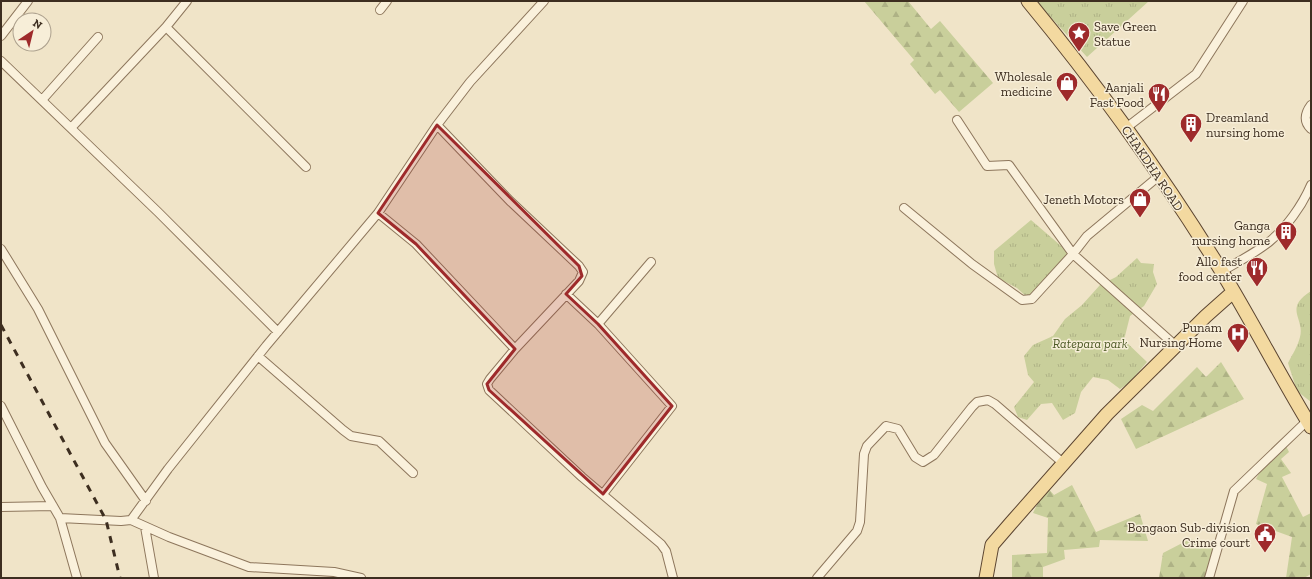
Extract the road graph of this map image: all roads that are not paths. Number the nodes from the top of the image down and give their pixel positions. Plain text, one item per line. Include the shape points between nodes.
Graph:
1 (28, 1) edge
2 (187, 1) edge
3 (387, 1) edge
4 (544, 1) edge
5 (1028, 1) edge
6 (1242, 1) edge
7 (380, 10) dead end
8 (166, 27) junction
9 (1, 36) edge
10 (98, 36) dead end
11 (1, 61) edge
12 (42, 100) junction
13 (1311, 104) edge
14 (956, 120) dead end
15 (437, 125) junction
16 (71, 128) junction
17 (1126, 128) junction
18 (1311, 129) edge
19 (306, 167) dead end
20 (1159, 176) junction
21 (1311, 185) edge
22 (904, 208) dead end
23 (378, 213) junction
24 (1, 250) edge
25 (1073, 254) junction
26 (651, 262) dead end
27 (1221, 272) junction
28 (1233, 292) junction
29 (566, 294) junction
30 (598, 324) junction
31 (278, 332) junction
32 (1176, 346) junction
33 (515, 349) junction
34 (258, 356) junction
35 (1, 406) edge
36 (1309, 424) edge
37 (1063, 463) junction
38 (413, 473) dead end
39 (603, 494) junction
40 (146, 501) junction
41 (53, 506) junction
42 (1, 507) edge
43 (60, 518) junction
44 (131, 520) junction
45 (145, 527) junction
46 (77, 578) edge
47 (154, 578) edge
48 (361, 578) edge
49 (673, 578) edge
50 (817, 578) edge
51 (986, 578) edge
52 (1209, 578) edge

1 - 9 street
2 - 8 street
3 - 7 street
4 - 15 street via 470,82
5 - 17 main road, CHAKDHA ROAD via 1060,39
6 - 17 street via 1196,74
8 - 16 street
8 - 19 street
10 - 12 street
11 - 12 street
12 - 16 street
13 - 18 street via 1306,112
14 - 25 street via 987,166 1010,165
15 - 23 street
15 - 29 street via 510,201 579,266 583,272 582,276
16 - 31 street
17 - 20 main road, CHAKDHA ROAD
20 - 25 street via 1093,230
20 - 27 main road, CHAKDHA ROAD
21 - 27 street via 1299,206 1268,243
22 - 25 street via 972,264 1022,300 1032,299
23 - 31 street
23 - 33 street via 416,244
24 - 40 street via 38,309 105,443
25 - 32 street
26 - 30 street
27 - 28 main road, CHAKDHA ROAD
28 - 32 main road
28 - 36 main road, CHAKDHA ROAD
29 - 30 street
29 - 33 street
30 - 39 street via 672,406
31 - 34 street
32 - 37 main road via 1107,414
33 - 39 street via 490,379 487,384 489,390
34 - 38 street via 343,430 351,436 379,440
34 - 40 street via 168,469
35 - 41 street
36 - 52 street via 1234,491
37 - 50 street via 988,400 977,402 934,455 923,462 915,457 898,429 886,426 866,446 860,522 856,531
37 - 51 main road via 992,546
39 - 49 street via 661,544 666,551
40 - 44 street
41 - 42 street
41 - 43 street
43 - 44 street
43 - 46 street
44 - 45 street
45 - 47 street
45 - 48 street via 249,566 334,572

